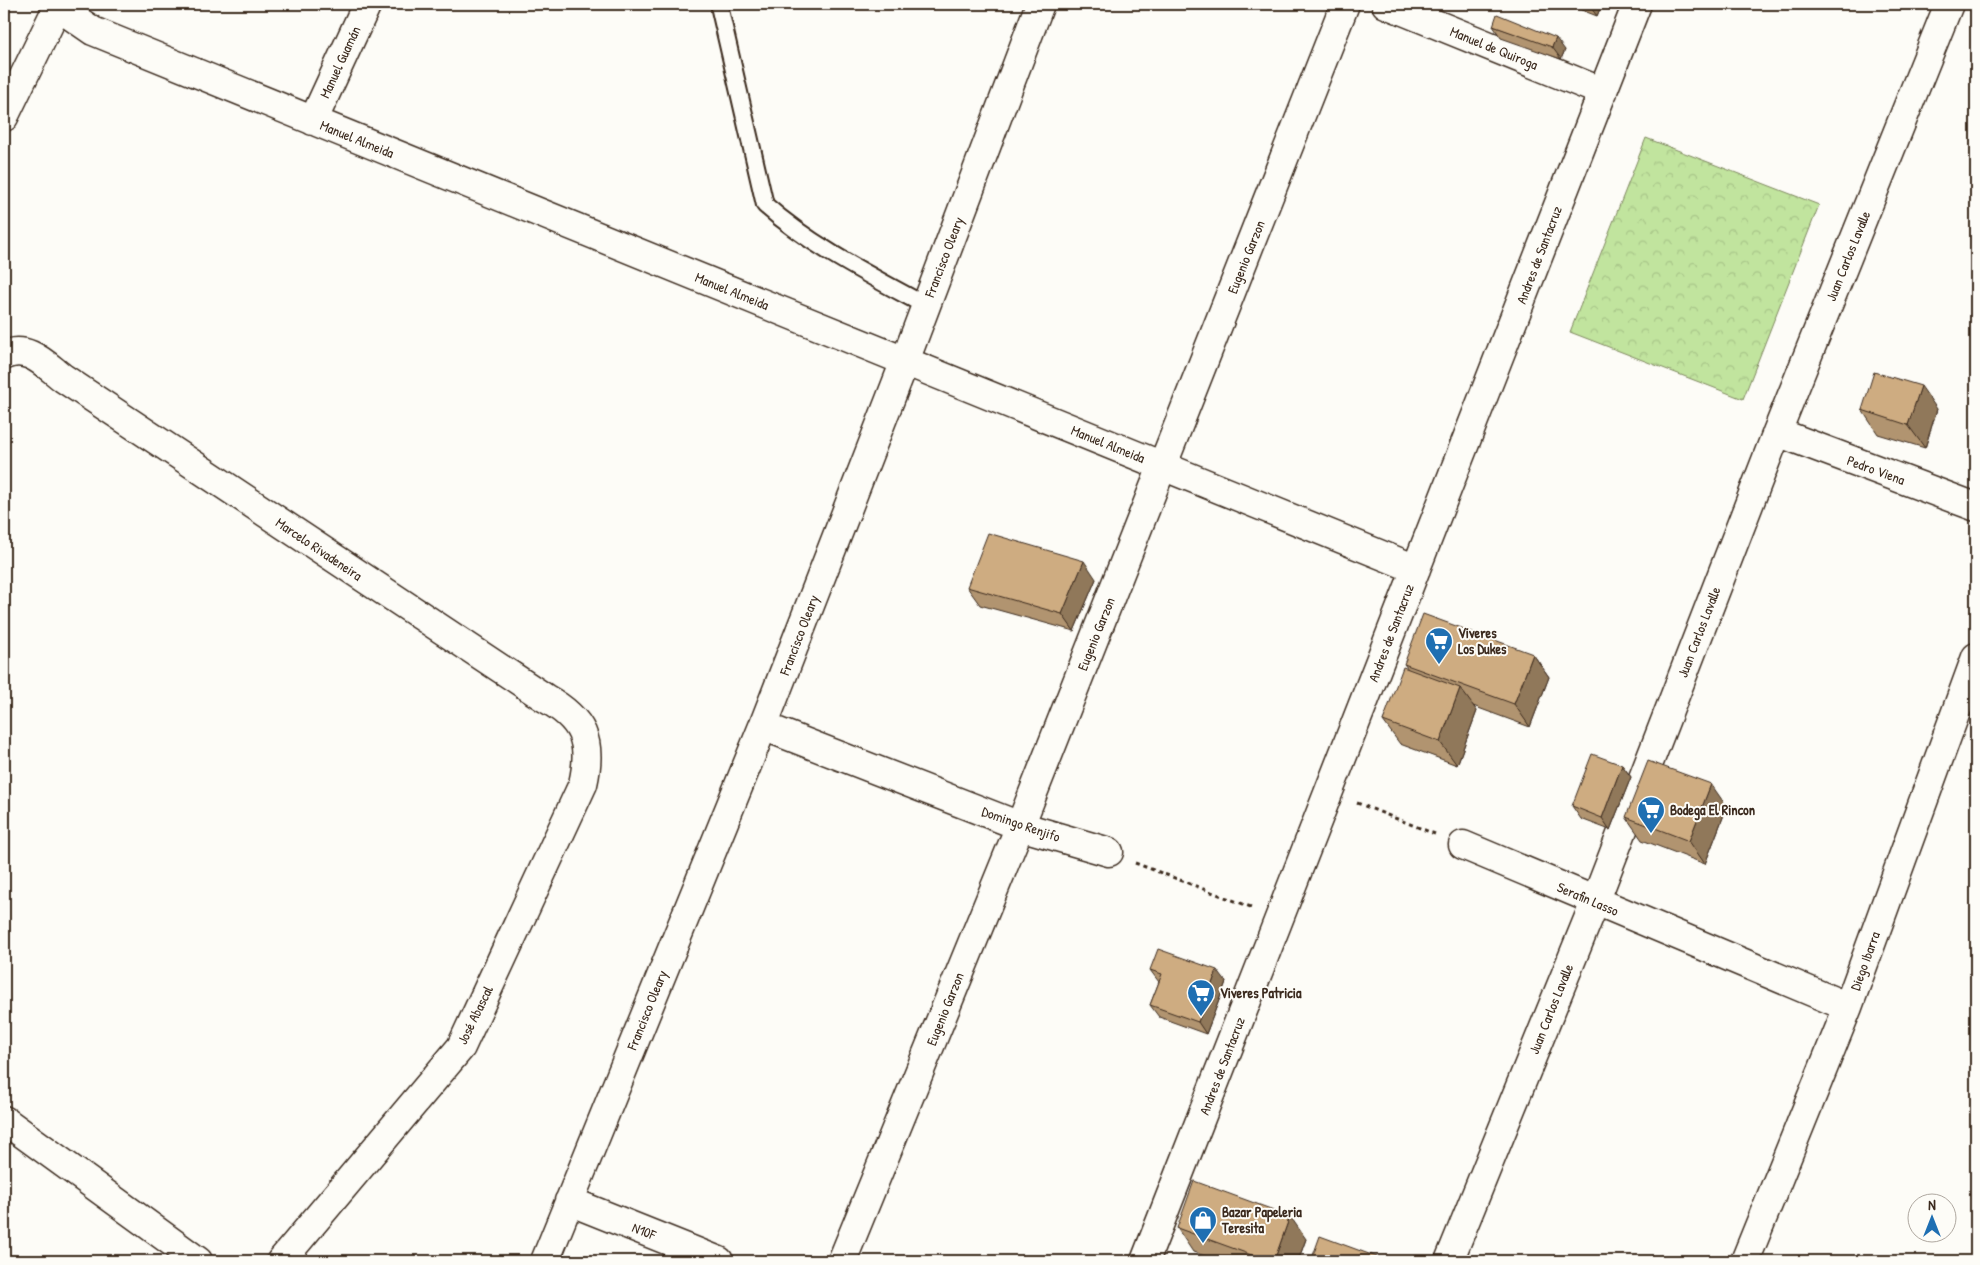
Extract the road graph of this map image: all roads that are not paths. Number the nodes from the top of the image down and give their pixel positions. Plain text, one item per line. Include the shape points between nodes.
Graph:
1 (367, 4) edge
2 (1040, 4) edge
3 (1346, 4) edge
4 (1386, 4) edge
5 (1636, 4) edge
6 (1949, 4) edge
7 (57, 5) edge
8 (720, 10) dead end
9 (1603, 92) junction
10 (4, 117) edge
11 (313, 120) junction
12 (926, 306) junction
13 (4, 356) edge
14 (905, 361) junction
15 (1777, 432) junction
16 (1163, 466) junction
17 (1976, 507) edge
18 (1416, 569) junction
19 (1976, 657) edge
20 (764, 726) junction
21 (583, 784) joint
22 (1020, 826) junction
23 (1463, 846) road end
24 (1109, 852) road end
25 (1595, 902) junction
26 (1848, 1006) junction
27 (4, 1120) edge
28 (568, 1201) junction
29 (198, 1261) edge
30 (281, 1261) edge
31 (545, 1261) edge
32 (719, 1261) edge
33 (842, 1261) edge
34 (1145, 1261) edge
35 (1449, 1261) edge
36 (1745, 1261) edge

1 - 11 street, Manuel Guamán
2 - 12 street, Francisco Oleary
3 - 16 street, Eugenio Garzon
4 - 9 street, Manuel de Quiroga
5 - 9 street, Andres de Santacruz
6 - 15 street, Juan Carlos Lavalle
7 - 10 street
7 - 11 street, Manuel Almeida via 93,31
8 - 12 lane via 764,204 787,225
9 - 18 street, Andres de Santacruz
11 - 14 street, Manuel Almeida
12 - 14 street, Francisco Oleary
13 - 21 street, Marcelo Rivadeneira via 27,353 38,359 79,390 564,708 578,724 586,743 588,764
14 - 16 street, Manuel Almeida
14 - 20 street, Francisco Oleary
15 - 17 street, Pedro Viena
15 - 25 street, Juan Carlos Lavalle
16 - 18 street, Manuel Almeida
16 - 22 street, Eugenio Garzon
18 - 34 street, Andres de Santacruz
19 - 26 street, Diego Ibarra
20 - 22 street, Domingo Renjifo
20 - 28 street, Francisco Oleary
21 - 30 street, José Abascal via 461,1047
22 - 24 street, Domingo Renjifo
22 - 33 street, Eugenio Garzon
23 - 25 street, Serafin Lasso
25 - 26 street, Serafin Lasso
25 - 35 street, Juan Carlos Lavalle
26 - 36 street, Diego Ibarra
27 - 29 street
28 - 31 street, Francisco Oleary
28 - 32 street, N10F

